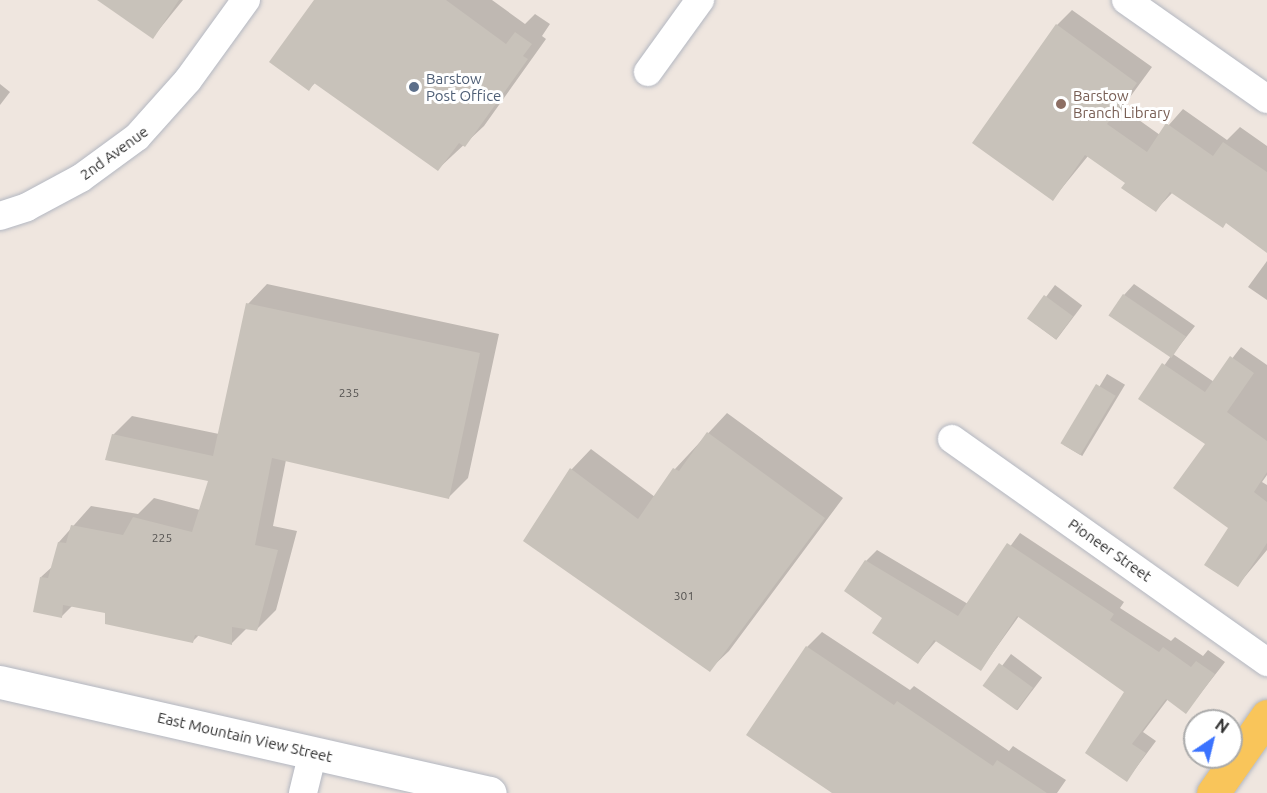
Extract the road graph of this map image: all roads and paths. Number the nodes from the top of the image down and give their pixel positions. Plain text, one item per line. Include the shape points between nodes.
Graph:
1 (246, 0) edge
2 (700, 0) edge
3 (1126, 0) edge
4 (648, 72) dead end
5 (1267, 99) edge
6 (0, 216) edge
7 (952, 439) dead end
8 (1267, 662) edge
9 (0, 682) edge
10 (1267, 716) edge
11 (313, 752) junction
12 (303, 793) edge
13 (490, 793) edge
14 (1214, 793) edge

1 - 6 street, 2nd Avenue via 188,80 138,137 81,178 27,207
2 - 4 street
3 - 5 street
7 - 8 street, Pioneer Street
9 - 11 street, East Mountain View Street
10 - 14 main road
11 - 12 street
11 - 13 street, East Mountain View Street

